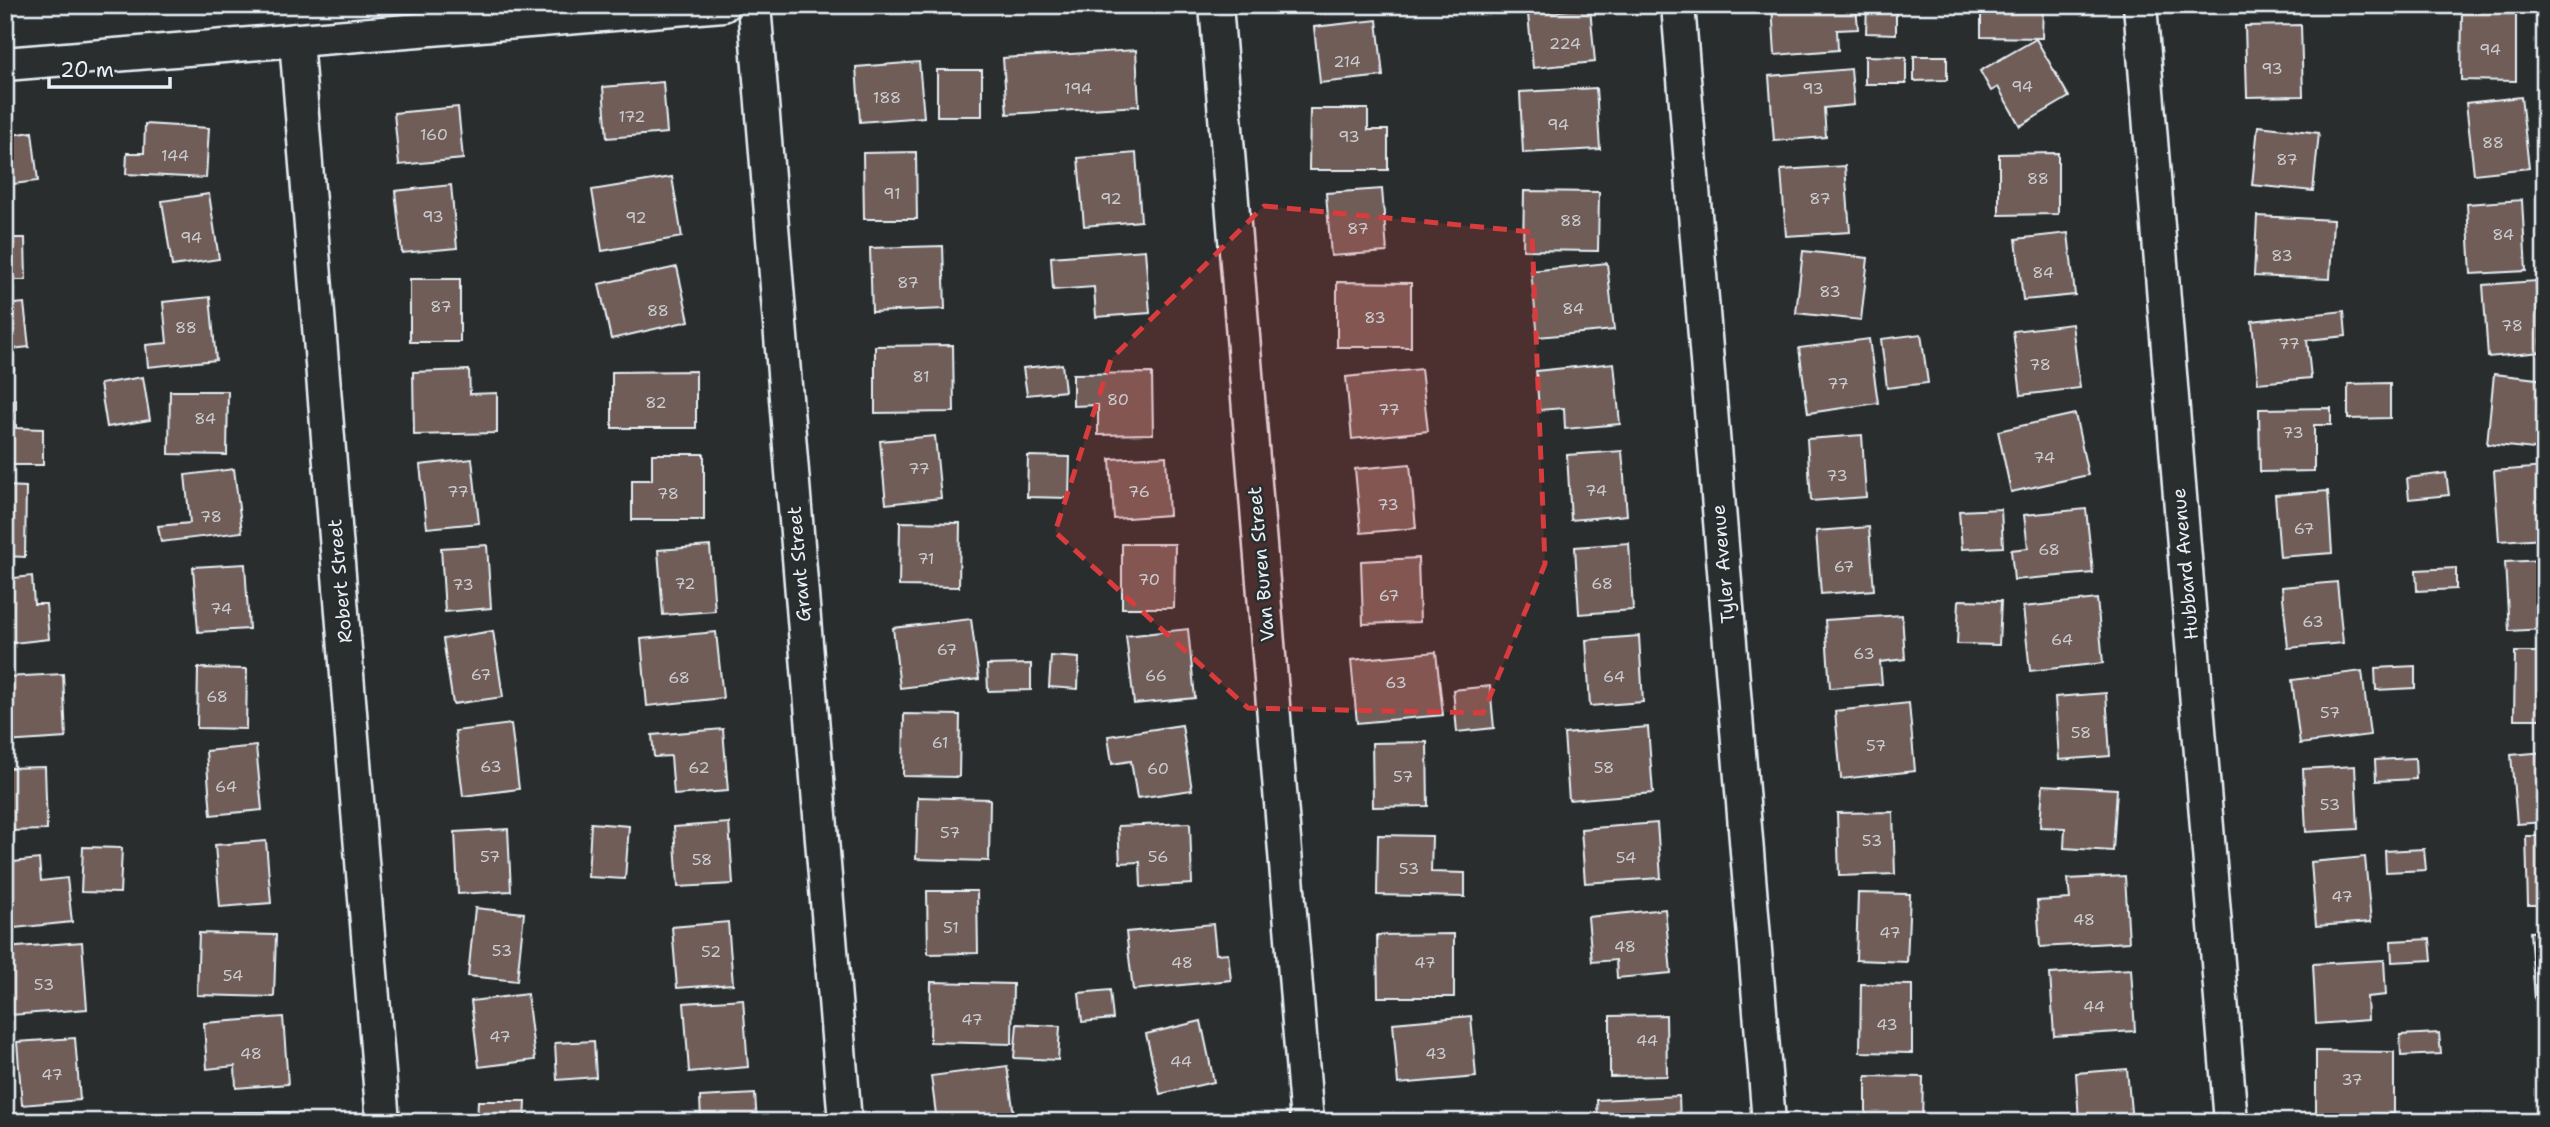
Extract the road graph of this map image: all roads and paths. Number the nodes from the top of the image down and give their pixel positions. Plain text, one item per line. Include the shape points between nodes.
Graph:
1 (723, 5) edge
2 (754, 5) edge
3 (1216, 5) edge
4 (1678, 5) edge
5 (2140, 5) edge
6 (296, 40) junction
7 (5, 64) edge
8 (383, 1122) edge
9 (845, 1122) edge
10 (1307, 1122) edge
11 (1769, 1122) edge
12 (2231, 1122) edge

1 - 6 street
2 - 9 street, Grant Street
3 - 10 street, Van Buren Street
4 - 11 street, Tyler Avenue
5 - 12 street, Hubbard Avenue
6 - 7 street
6 - 8 street, Robert Street

